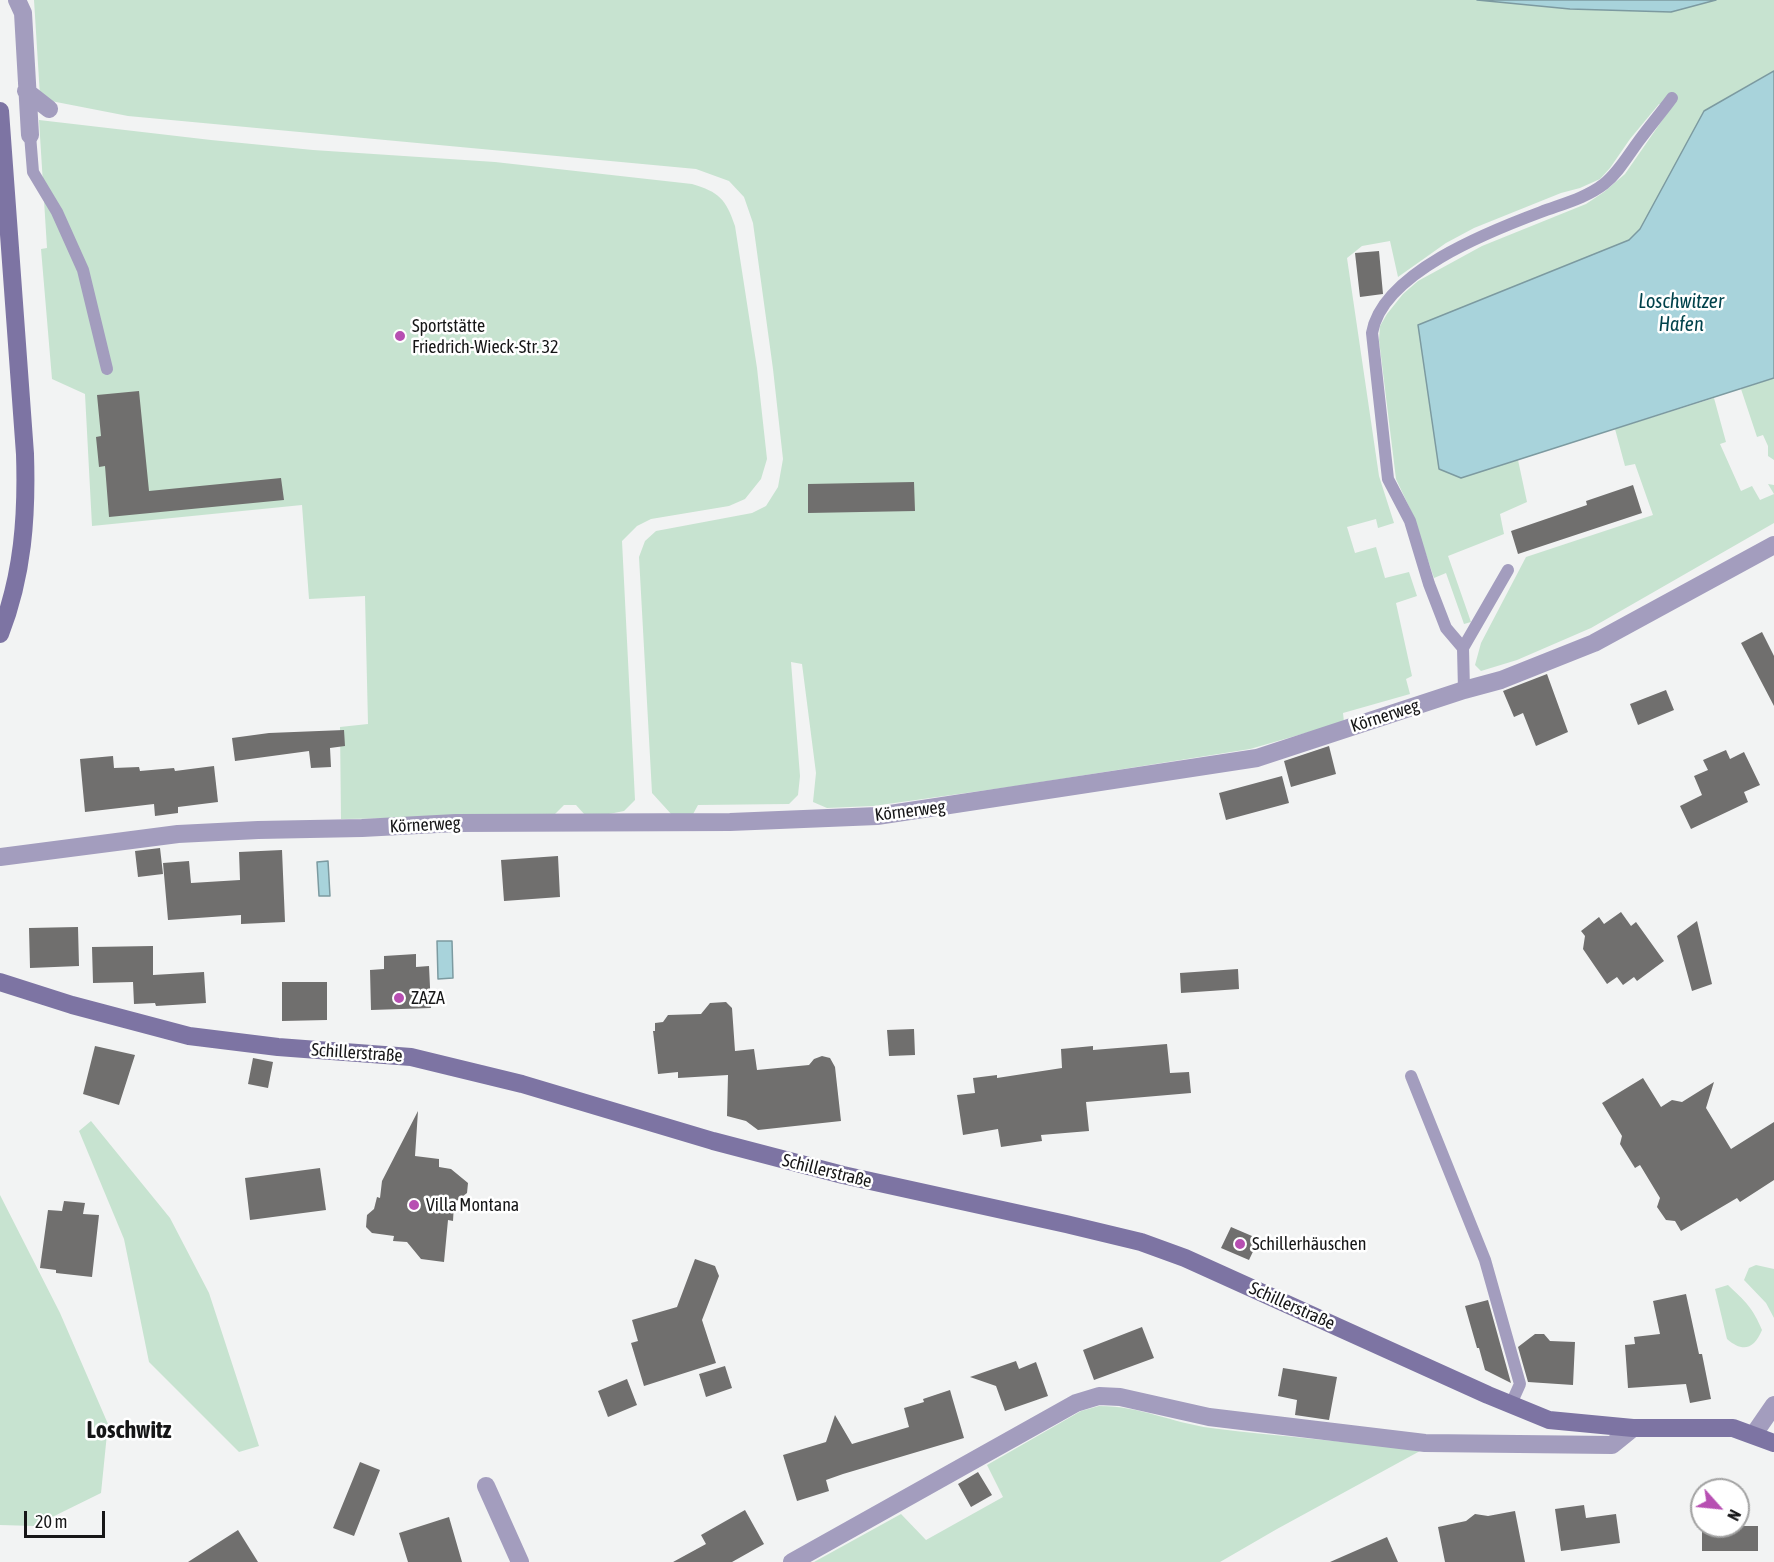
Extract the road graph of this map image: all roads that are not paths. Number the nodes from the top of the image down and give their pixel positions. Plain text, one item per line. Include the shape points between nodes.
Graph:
1 (17, 0) edge
2 (26, 91) junction
3 (1672, 98) dead end
4 (50, 109) dead end
5 (0, 111) edge
6 (30, 135) joint
7 (107, 369) dead end
8 (1774, 545) edge
9 (1508, 570) dead end
10 (0, 634) edge
11 (1463, 648) junction
12 (1464, 690) junction
13 (0, 857) edge
14 (0, 982) edge
15 (1411, 1076) dead end
16 (1510, 1404) junction
17 (1774, 1405) edge
18 (1633, 1428) junction
19 (1754, 1434) junction
20 (1774, 1443) edge
21 (486, 1486) dead end
22 (520, 1562) edge
23 (792, 1562) edge

1 - 2 street via 22,13
2 - 4 street
2 - 6 street
3 - 11 lane via 1603,185 1449,251 1400,286 1374,320 1372,333 1388,479 1410,521 1446,628
5 - 10 street via 26,454 20,566
6 - 7 lane via 33,172 57,212 83,270
8 - 12 street, Körnerweg via 1594,643 1501,680
9 - 11 lane
11 - 12 lane
12 - 13 street, Körnerweg via 1257,758 877,816 730,822 456,823 190,833
14 - 16 street, Schillerstraße via 189,1036 411,1057 522,1084 843,1175 1141,1242 1185,1258
15 - 16 lane via 1485,1260 1520,1384
16 - 18 street, Schillerstraße via 1549,1420
17 - 19 street
18 - 19 street, Schillerstraße via 1733,1428
18 - 23 street via 1612,1445 1425,1443 1209,1417 1120,1396 1099,1396 1077,1403
19 - 20 street, Schillerstraße
21 - 22 street

